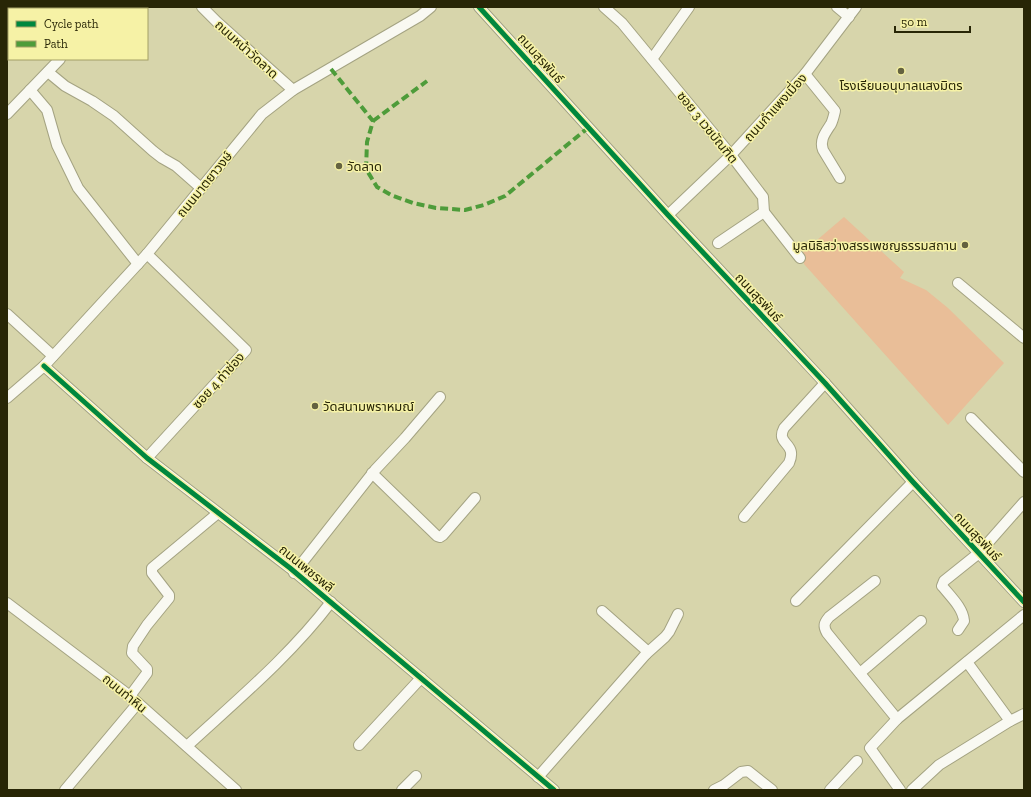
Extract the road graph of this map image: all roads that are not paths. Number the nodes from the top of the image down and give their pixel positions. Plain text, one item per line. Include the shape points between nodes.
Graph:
1 (202, 7) edge
2 (431, 7) edge
3 (479, 7) edge
4 (604, 7) edge
5 (689, 7) edge
6 (837, 7) edge
7 (856, 7) edge
8 (849, 17) junction
9 (652, 59) junction
10 (59, 60) edge
11 (48, 72) junction
12 (805, 74) junction
13 (30, 90) junction
14 (293, 90) junction
15 (7, 114) edge
16 (732, 155) junction
17 (840, 178) dead end
18 (201, 188) junction
19 (764, 212) junction
20 (668, 215) junction
21 (718, 243) dead end
22 (147, 254) junction
23 (800, 258) dead end
24 (138, 264) junction
25 (958, 283) dead end
26 (7, 314) edge
27 (1024, 338) edge
28 (53, 356) junction
29 (44, 366) junction
30 (825, 383) junction
31 (440, 397) dead end
32 (7, 398) edge
33 (971, 418) dead end
34 (147, 458) junction
35 (1024, 472) edge
36 (372, 474) junction
37 (913, 482) junction
38 (475, 498) dead end
39 (1024, 502) edge
40 (218, 513) junction
41 (744, 517) dead end
42 (979, 553) junction
43 (294, 573) junction
44 (875, 581) dead end
45 (796, 601) dead end
46 (331, 602) junction
47 (1024, 602) edge
48 (7, 603) edge
49 (602, 611) dead end
50 (678, 614) dead end
51 (1024, 615) edge
52 (921, 621) dead end
53 (958, 630) dead end
54 (646, 654) junction
55 (967, 662) junction
56 (860, 672) junction
57 (421, 678) junction
58 (134, 700) junction
59 (1024, 714) edge
60 (897, 719) junction
61 (1010, 721) junction
62 (359, 745) dead end
63 (187, 746) junction
64 (858, 761) dead end
65 (416, 776) dead end
66 (538, 776) junction
67 (65, 790) edge
68 (236, 790) edge
69 (402, 790) edge
70 (554, 790) edge
71 (714, 790) edge
72 (772, 790) edge
73 (830, 790) edge
74 (900, 790) edge
75 (912, 790) edge

1 - 14 street, ถนนหน้าวัดลาด
2 - 14 street, ถนนมาตยาวงษ์ via 420,16
3 - 20 street, ถนนสุรพันธ์
4 - 9 street, ซอย 3 เวชบัณฑิต via 622,23
5 - 9 street
6 - 8 street
7 - 8 street, ถนนกำแพงเมี่อง
8 - 12 street, ถนนกำแพงเมี่อง
9 - 16 street, ซอย 3 เวชบัณฑิต
10 - 11 street
11 - 13 street
11 - 18 street via 65,86 114,116
12 - 16 street, ถนนกำแพงเมี่อง
12 - 17 street via 835,111 821,146
13 - 15 street
13 - 24 street via 47,110 57,145 78,188
14 - 18 street, ถนนมาตยาวงษ์ via 262,114
16 - 19 street, ซอย 3 เวชบัณฑิต via 763,197
16 - 20 street, ถนนกำแพงเมี่อง
18 - 22 street, ถนนมาตยาวงษ์
19 - 21 street
19 - 23 street
20 - 30 street, ถนนสุรพันธ์
22 - 24 street, ถนนมาตยาวงษ์
22 - 34 street, ซอย 4 ท่าช่อง via 246,350
24 - 28 street, ถนนมาตยาวงษ์
25 - 27 street
26 - 28 street
28 - 29 street, ถนนมาตยาวงษ์
29 - 32 street, ถนนมาตยาวงษ์
29 - 34 street, ถนนเพชรพลี
30 - 37 street, ถนนสุรพันธ์
30 - 41 street via 784,428 781,435 792,453 789,463
31 - 36 street
33 - 35 street
34 - 40 street, ถนนเพชรพลี
36 - 38 street via 440,537
36 - 43 street
37 - 42 street, ถนนสุรพันธ์
37 - 45 street
39 - 42 street
40 - 43 street, ถนนเพชรพลี
40 - 58 street via 152,568 152,573 169,595 132,646 132,653 148,669
42 - 47 street, ถนนสุรพันธ์
42 - 53 street via 944,581 942,586 964,616
43 - 46 street, ถนนเพชรพลี
44 - 56 street via 829,617 824,625 827,633
46 - 57 street, ถนนเพชรพลี
46 - 63 street via 305,634
48 - 58 street, ถนนท่าหิน
49 - 54 street via 646,650
50 - 54 street via 669,632
51 - 55 street
52 - 56 street
54 - 66 street
55 - 60 street
55 - 61 street
56 - 60 street
57 - 62 street
57 - 66 street, ถนนเพชรพลี
58 - 63 street, ถนนท่าหิน
58 - 67 street
59 - 61 street
60 - 74 street via 870,748
61 - 75 street via 939,765
63 - 68 street, ถนนท่าหิน
64 - 73 street
65 - 69 street
66 - 70 street, ถนนเพชรพลี
71 - 72 street via 741,772 748,771

